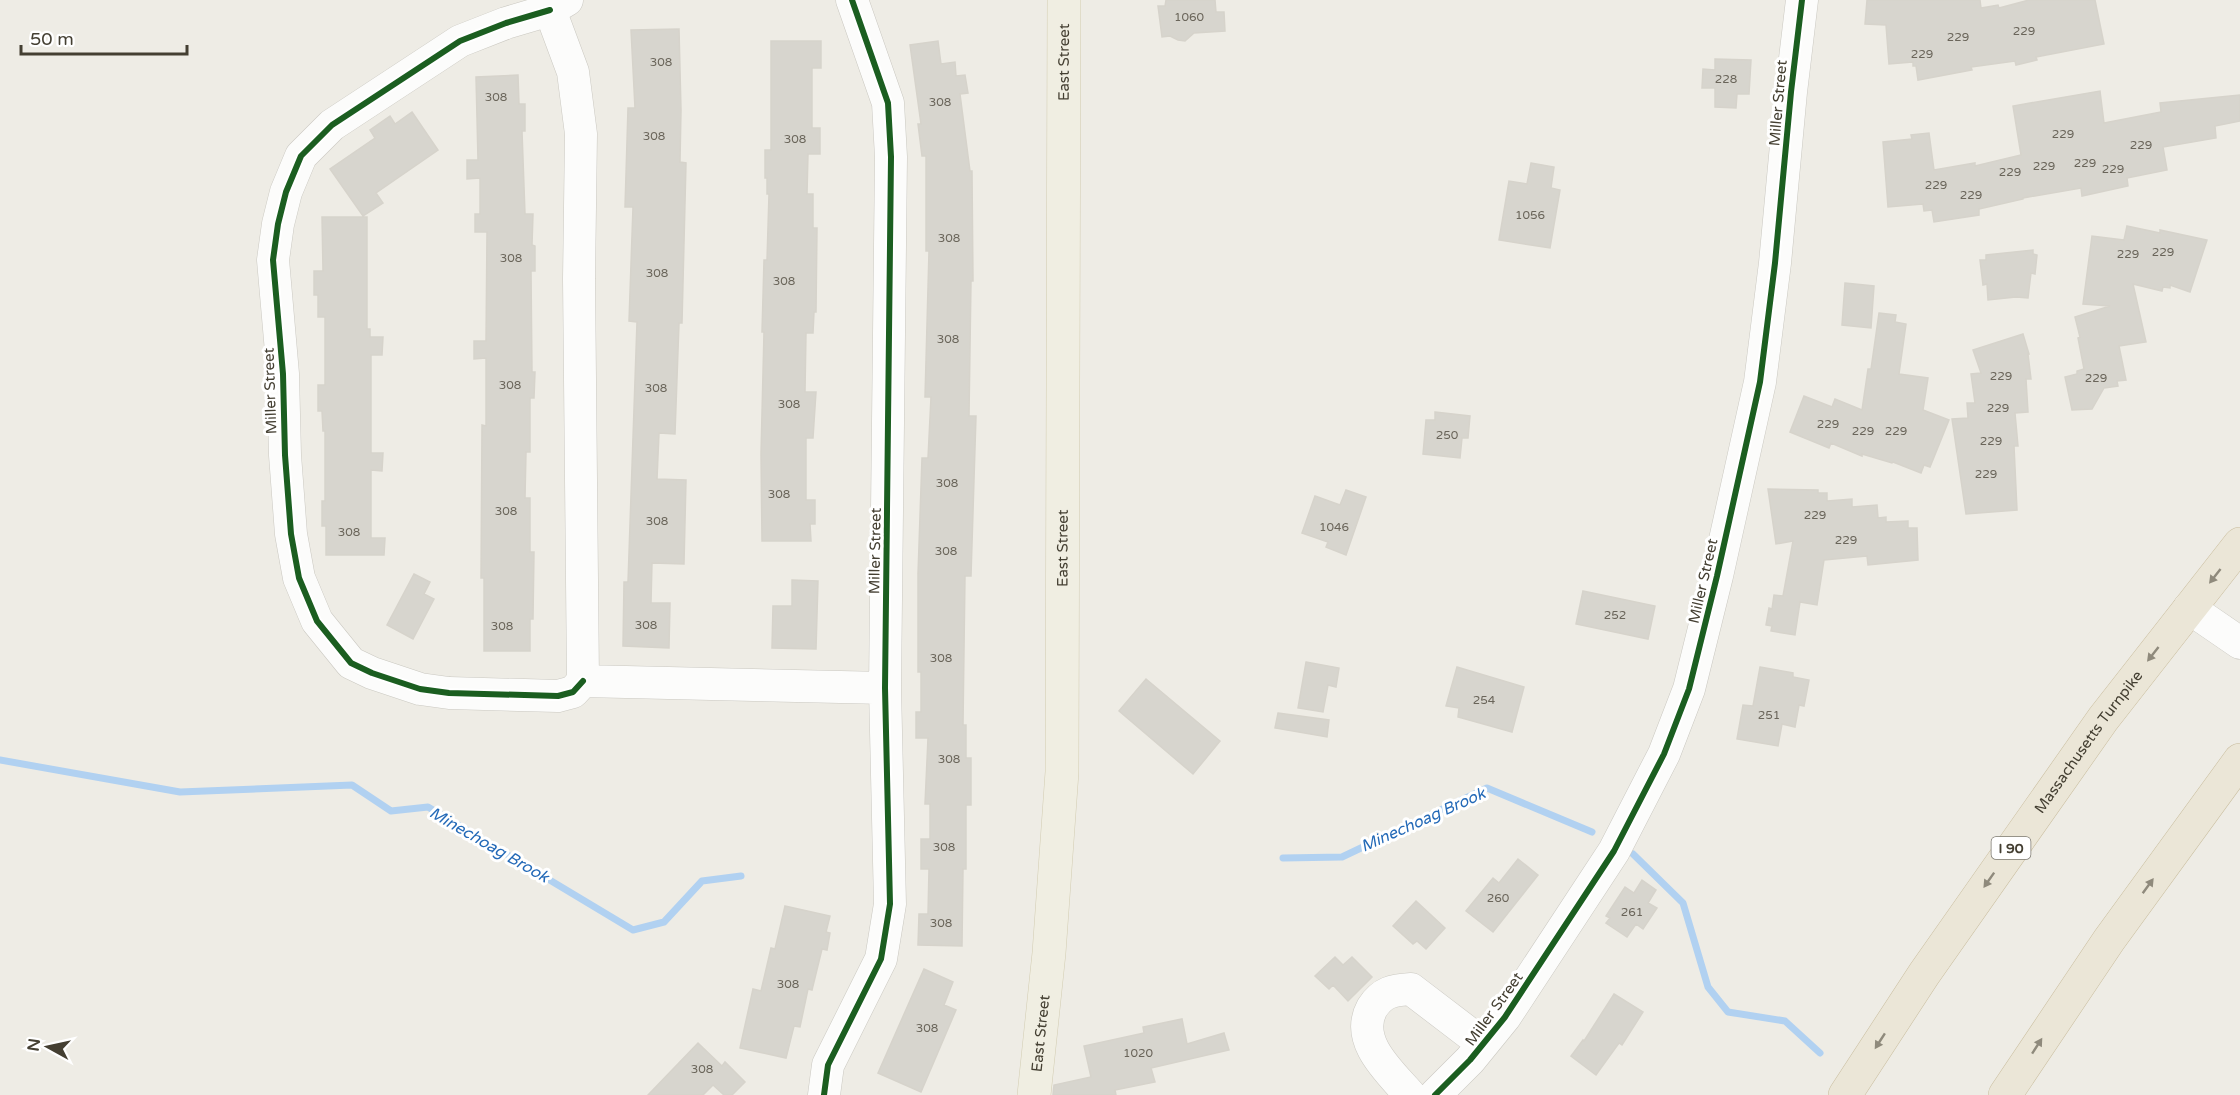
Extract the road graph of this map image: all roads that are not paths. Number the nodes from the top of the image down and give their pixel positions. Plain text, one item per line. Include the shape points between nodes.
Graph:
1 (852, 0) edge
2 (1064, 0) edge
3 (1802, 0) edge
4 (559, 5) edge
5 (2240, 544) edge
6 (2189, 608) junction
7 (2240, 643) edge
8 (583, 681) junction
9 (885, 688) junction
10 (2240, 760) edge
11 (1483, 1044) junction
12 (824, 1095) edge
13 (1034, 1095) edge
14 (1410, 1095) edge
15 (1435, 1095) edge
16 (1845, 1095) edge
17 (2005, 1095) edge

1 - 9 street, Miller Street via 888,104 891,157
2 - 13 main road, East Street via 1062,772
3 - 11 street, Miller Street via 1760,381 1689,689 1664,754 1614,851 1505,1017
4 - 8 street, Miller Street via 581,134
4 - 8 street, Miller Street via 460,41 332,125 301,156 286,192 273,260 291,534 299,578 316,621 351,663 420,689 558,696 573,692
5 -> 6 highway, Massachusetts Turnpike / I 90
6 - 7 street
6 -> 16 highway, Massachusetts Turnpike / I 90 via 2022,832
8 - 9 street
9 - 12 street, Miller Street via 890,904 881,959 828,1065
17 -> 10 highway via 2103,948
11 - 14 street via 1411,988 1378,997 1368,1015 1368,1038
11 - 15 street, Miller Street

